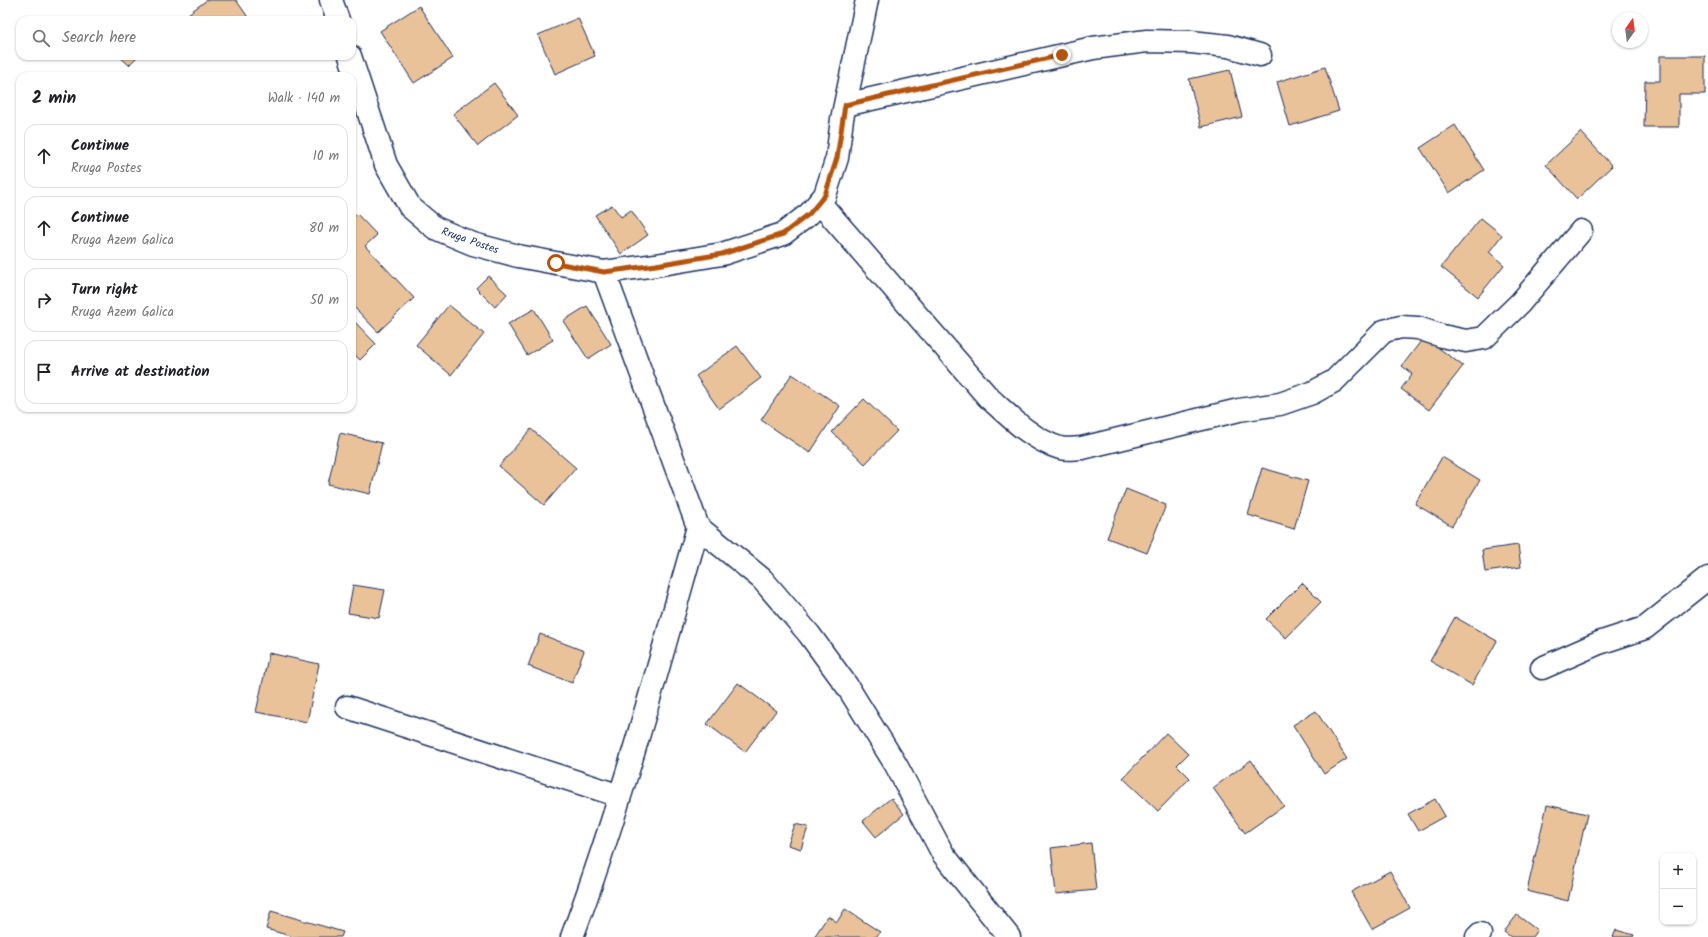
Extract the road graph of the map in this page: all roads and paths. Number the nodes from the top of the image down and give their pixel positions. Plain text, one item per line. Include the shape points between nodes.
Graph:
1 (331, 0) edge
2 (867, 0) edge
3 (337, 16) edge
4 (1260, 55) dead end
5 (351, 60) edge
6 (355, 72) edge
7 (356, 74) edge
8 (845, 105) junction
9 (819, 202) junction
10 (1581, 231) dead end
11 (604, 272) junction
12 (698, 527) junction
13 (1708, 578) edge
14 (1542, 668) dead end
15 (347, 707) dead end
16 (620, 796) junction
17 (572, 937) edge
18 (1009, 937) edge

1 - 3 street
2 - 8 street, Rruga Postes
4 - 8 street via 1228,46 1191,42 1139,42 1093,48
5 - 6 street, Rruga Postes
7 - 11 street, Rruga Postes via 386,165 410,207 435,228 473,244 518,256
8 - 9 street, Rruga Postes via 837,158 825,195
9 - 10 street via 988,397 1041,440 1062,448 1082,448 1239,410 1280,404 1312,393 1334,381 1384,331 1401,327 1466,341 1484,338 1520,303
9 - 11 street, Rruga Postes via 809,214 783,234 722,254
11 - 12 street
12 - 16 street
12 - 18 street via 762,579 809,634 864,712 896,765 943,854
13 - 14 street via 1645,628 1600,643
15 - 16 street
16 - 17 street

